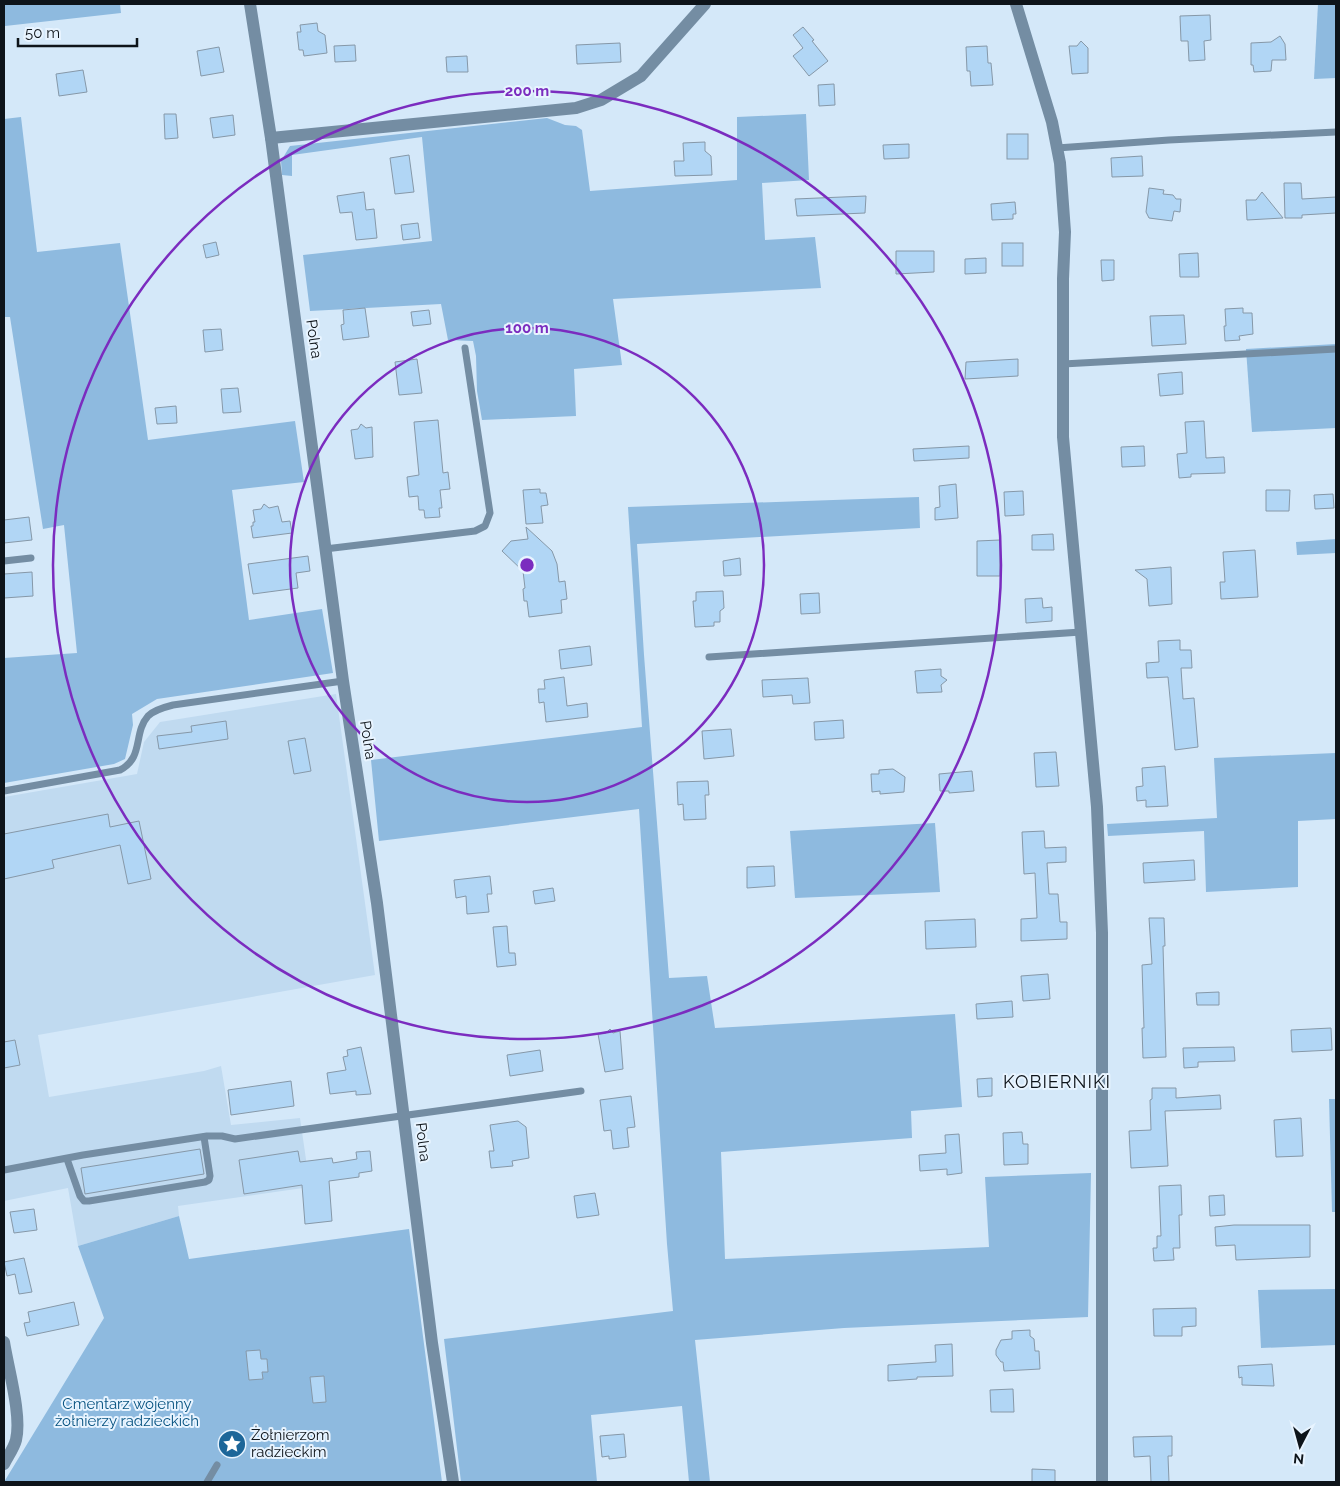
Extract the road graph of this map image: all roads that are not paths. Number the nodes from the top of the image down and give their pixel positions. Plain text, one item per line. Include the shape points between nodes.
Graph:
1 (250, 4) edge
2 (705, 4) edge
3 (1016, 4) edge
4 (1336, 132) edge
5 (271, 138) junction
6 (1057, 148) junction
7 (465, 348) dead end
8 (1336, 349) edge
9 (1062, 364) junction
10 (325, 549) junction
11 (32, 558) dead end
12 (4, 561) edge
13 (1081, 632) junction
14 (709, 657) dead end
15 (343, 681) junction
16 (4, 791) edge
17 (581, 1091) dead end
18 (403, 1114) junction
19 (204, 1137) junction
20 (67, 1159) junction
21 (4, 1170) edge
22 (4, 1342) edge
23 (4, 1464) edge
24 (217, 1465) dead end
25 (207, 1482) edge
26 (453, 1482) edge
27 (1102, 1482) edge

1 - 5 street, Polna
2 - 5 street via 641,76 601,100 574,108
3 - 6 street
4 - 6 lane
5 - 10 street, Polna
6 - 9 street via 1065,232
7 - 10 lane via 490,513 486,526 475,531
8 - 9 lane
9 - 13 street via 1063,437
10 - 15 street, Polna
11 - 12 lane
13 - 14 lane
13 - 27 street via 1097,807 1102,933
15 - 16 lane via 173,705 148,716 128,766
15 - 18 street, Polna via 377,903
17 - 18 lane
18 - 19 lane via 382,1120 235,1139
18 - 26 street, Polna
19 - 20 lane
19 - 20 lane via 209,1180 99,1200 84,1201 80,1196
20 - 21 lane
22 - 23 street via 17,1430 13,1448
24 - 25 lane

